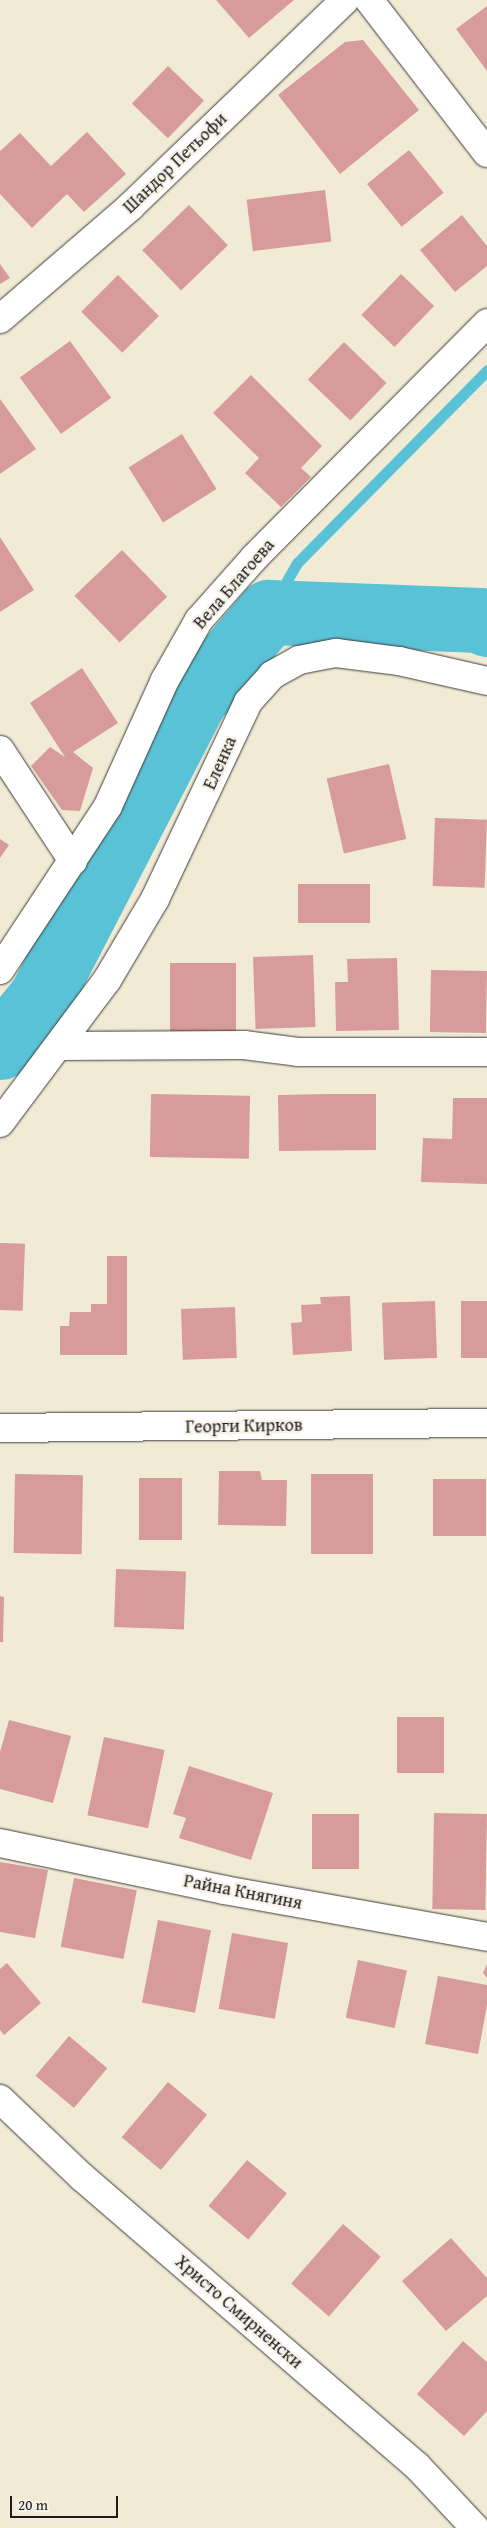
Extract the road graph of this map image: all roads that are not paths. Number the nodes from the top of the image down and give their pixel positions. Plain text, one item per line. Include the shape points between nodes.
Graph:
1 (345, 0) edge
2 (369, 0) edge
3 (487, 153) edge
4 (0, 319) edge
5 (487, 323) edge
6 (487, 681) edge
7 (0, 750) edge
8 (73, 861) junction
9 (0, 970) edge
10 (59, 1046) junction
11 (487, 1052) edge
12 (0, 1122) edge
13 (487, 1423) edge
14 (0, 1428) edge
15 (0, 1843) edge
16 (487, 1937) edge
17 (0, 2099) edge
18 (475, 2528) edge

1 - 4 street, Шандор Петьофи via 130,207
2 - 3 street
5 - 8 street, Вела Благоева via 254,558 200,620 165,680 108,806
6 - 10 street, Еленка via 399,661 336,653 299,660 272,675 248,702 155,899 107,980
7 - 8 street
8 - 9 street, Вела Благоева
10 - 11 street via 244,1045 298,1052
10 - 12 street, Еленка
13 - 14 street, Георги Кирков
15 - 16 street, Райна Княгиня via 224,1890
17 - 18 street, Христо Смирненски via 82,2177 417,2466

